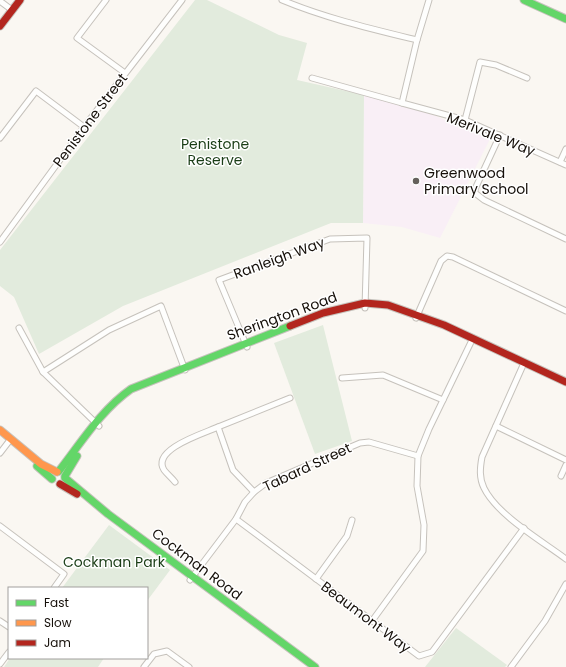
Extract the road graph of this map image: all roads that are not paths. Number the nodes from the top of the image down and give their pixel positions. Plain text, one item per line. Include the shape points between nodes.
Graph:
1 (20, 0) edge
2 (106, 0) edge
3 (182, 0) edge
4 (282, 0) edge
5 (429, 0) edge
6 (524, 0) edge
7 (0, 1) edge
8 (12, 10) junction
9 (566, 19) edge
10 (0, 26) edge
11 (417, 40) junction
12 (125, 73) junction
13 (312, 78) dead end
14 (527, 78) dead end
15 (402, 103) junction
16 (465, 120) junction
17 (84, 127) junction
18 (500, 135) junction
19 (0, 138) edge
20 (566, 149) edge
21 (560, 162) junction
22 (566, 165) edge
23 (566, 239) edge
24 (1, 240) edge
25 (365, 305) junction
26 (566, 311) edge
27 (417, 316) junction
28 (19, 328) dead end
29 (472, 340) junction
30 (246, 345) junction
31 (523, 365) junction
32 (184, 369) junction
33 (43, 372) junction
34 (342, 378) dead end
35 (566, 384) edge
36 (290, 398) dead end
37 (443, 400) junction
38 (98, 425) junction
39 (496, 426) junction
40 (218, 427) junction
41 (0, 430) edge
42 (0, 436) edge
43 (9, 442) junction
44 (0, 453) edge
45 (418, 456) junction
46 (566, 460) edge
47 (566, 465) edge
48 (62, 474) junction
49 (560, 476) dead end
50 (52, 478) junction
51 (175, 482) dead end
52 (60, 484) junction
53 (254, 492) junction
54 (236, 518) junction
55 (352, 520) dead end
56 (0, 526) edge
57 (524, 528) junction
58 (566, 559) edge
59 (192, 578) junction
60 (316, 579) junction
61 (566, 584) edge
62 (55, 587) edge
63 (372, 620) junction
64 (8, 653) edge
65 (0, 664) edge
66 (144, 667) edge
67 (189, 667) edge
68 (308, 667) edge
69 (315, 667) edge
70 (511, 667) edge

1 - 8 main road
2 - 12 street via 77,38
3 - 12 street, Penistone Street
4 - 11 street via 340,20
5 - 11 street
6 - 9 main road
7 - 8 street
8 - 10 main road
11 - 15 street
12 - 17 street, Penistone Street
13 - 15 street, Merivale Way
14 - 16 street via 496,65 480,62
15 - 16 street, Merivale Way
16 - 18 street, Merivale Way
17 - 19 street via 36,92
17 - 24 street, Penistone Street
18 - 21 street, Merivale Way
18 - 23 street via 475,193 484,200
20 - 21 street
21 - 22 street, Merivale Way
25 - 27 main road, Sherington Road via 388,305
25 - 30 main road, Sherington Road via 323,313
25 - 30 street, Ranleigh Way via 366,238 330,238 219,280
26 - 27 street via 447,256 441,260
27 - 29 main road, Sherington Road
28 - 33 street
29 - 31 main road, Sherington Road
29 - 37 street
30 - 32 main road, Sherington Road
31 - 35 main road, Sherington Road
31 - 39 street
32 - 33 street via 161,306 109,330
32 - 38 main road, Sherington Road via 125,393 111,404
33 - 38 street
34 - 37 street via 383,375
36 - 40 street
37 - 45 street
38 - 48 main road, Sherington Road
39 - 46 street
39 - 57 street via 482,458 480,473 493,503
40 - 51 street via 172,447 162,461 164,469
40 - 53 street via 233,470
41 - 43 main road, Cockman Road
42 - 43 main road, Cockman Road
43 - 44 street
43 - 48 main road, Cockman Road
43 - 50 main road, Cockman Road
45 - 53 street, Tabard Street via 369,442 360,443 266,483
45 - 63 street via 417,486 424,525 423,551
47 - 49 street
48 - 50 main road via 53,474
48 - 52 main road via 64,482
48 - 59 main road, Cockman Road via 108,514
50 - 52 main road via 55,483
52 - 59 main road, Cockman Road
53 - 54 street, Tabard Street via 244,502
54 - 59 street, Tabard Street
54 - 60 street, Beaumont Way
55 - 60 street via 347,536
56 - 62 street via 64,574
57 - 58 street
57 - 63 street, Beaumont Way via 432,652 419,656
59 - 68 main road, Cockman Road
59 - 69 main road, Cockman Road
60 - 63 street, Beaumont Way
61 - 70 street via 545,621
64 - 65 street
66 - 67 street via 154,654 167,651

